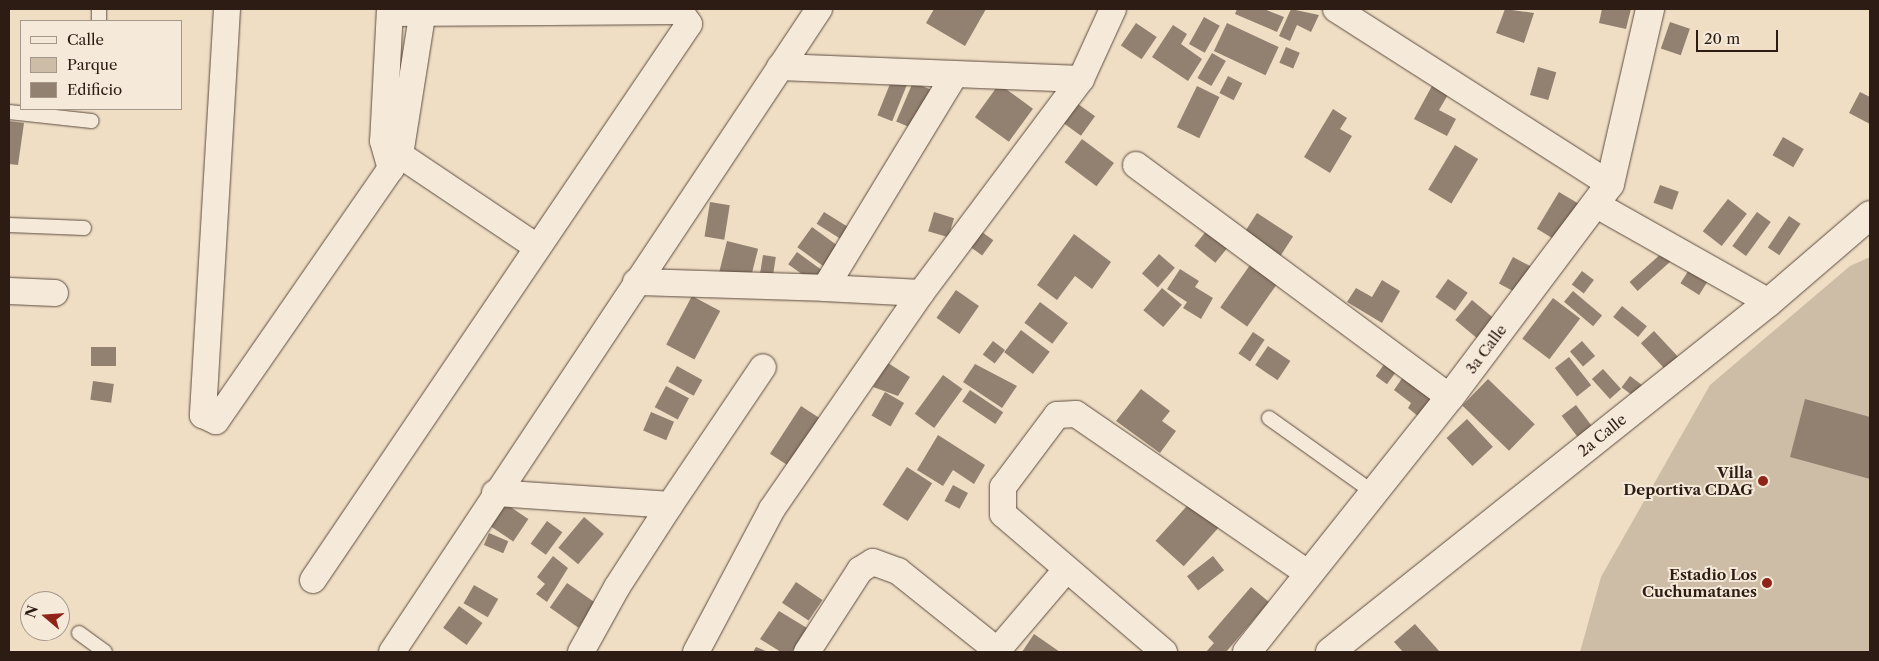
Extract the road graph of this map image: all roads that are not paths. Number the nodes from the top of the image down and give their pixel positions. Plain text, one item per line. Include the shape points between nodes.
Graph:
1 (227, 9) edge
2 (819, 9) edge
3 (1113, 9) edge
4 (1336, 9) edge
5 (1650, 9) edge
6 (390, 11) edge
7 (423, 12) edge
8 (780, 67) junction
9 (956, 74) junction
10 (1081, 79) junction
11 (398, 96) junction
12 (9, 112) edge
13 (92, 121) dead end
14 (395, 162) junction
15 (1136, 165) dead end
16 (1603, 194) junction
17 (1870, 215) edge
18 (9, 225) edge
19 (84, 228) dead end
20 (537, 248) junction
21 (636, 282) junction
22 (825, 288) junction
23 (9, 291) edge
24 (921, 292) junction
25 (55, 293) dead end
26 (1769, 302) junction
27 (763, 367) dead end
28 (1450, 398) junction
29 (1269, 418) dead end
30 (495, 493) junction
31 (1374, 493) junction
32 (670, 506) junction
33 (1065, 571) junction
34 (1308, 574) junction
35 (312, 580) dead end
36 (79, 634) dead end
37 (105, 652) edge
38 (392, 652) edge
39 (581, 652) edge
40 (696, 652) edge
41 (807, 652) edge
42 (998, 652) edge
43 (1164, 652) edge
44 (1247, 652) edge
45 (1330, 652) edge

1 - 14 street via 202,414 208,420 216,421
2 - 8 street
3 - 10 street
4 - 16 street
5 - 16 street, 3a Calle
6 - 7 street
6 - 11 street
7 - 11 street
7 - 20 street via 680,11 687,16 690,24
8 - 9 street
8 - 21 street
9 - 10 street
9 - 22 street
10 - 24 street
11 - 14 street
12 - 13 lane
14 - 20 street
15 - 28 street
16 - 26 street
16 - 28 street, 3a Calle
17 - 26 street, 2a Calle
18 - 19 lane
20 - 35 street
21 - 22 street
21 - 30 street
22 - 24 street
23 - 25 street
24 - 40 street via 772,509
26 - 45 street, 2a Calle
27 - 32 street
28 - 31 street, 3a Calle
29 - 31 lane
30 - 32 street
30 - 38 street
31 - 34 street, 3a Calle
32 - 39 street via 616,587
33 - 34 street via 1003,514 1002,497 1003,487 1057,416 1068,413 1076,414
33 - 42 street
33 - 43 street
34 - 44 street, 3a Calle
36 - 37 lane
41 - 42 street via 860,570 873,562 898,571

